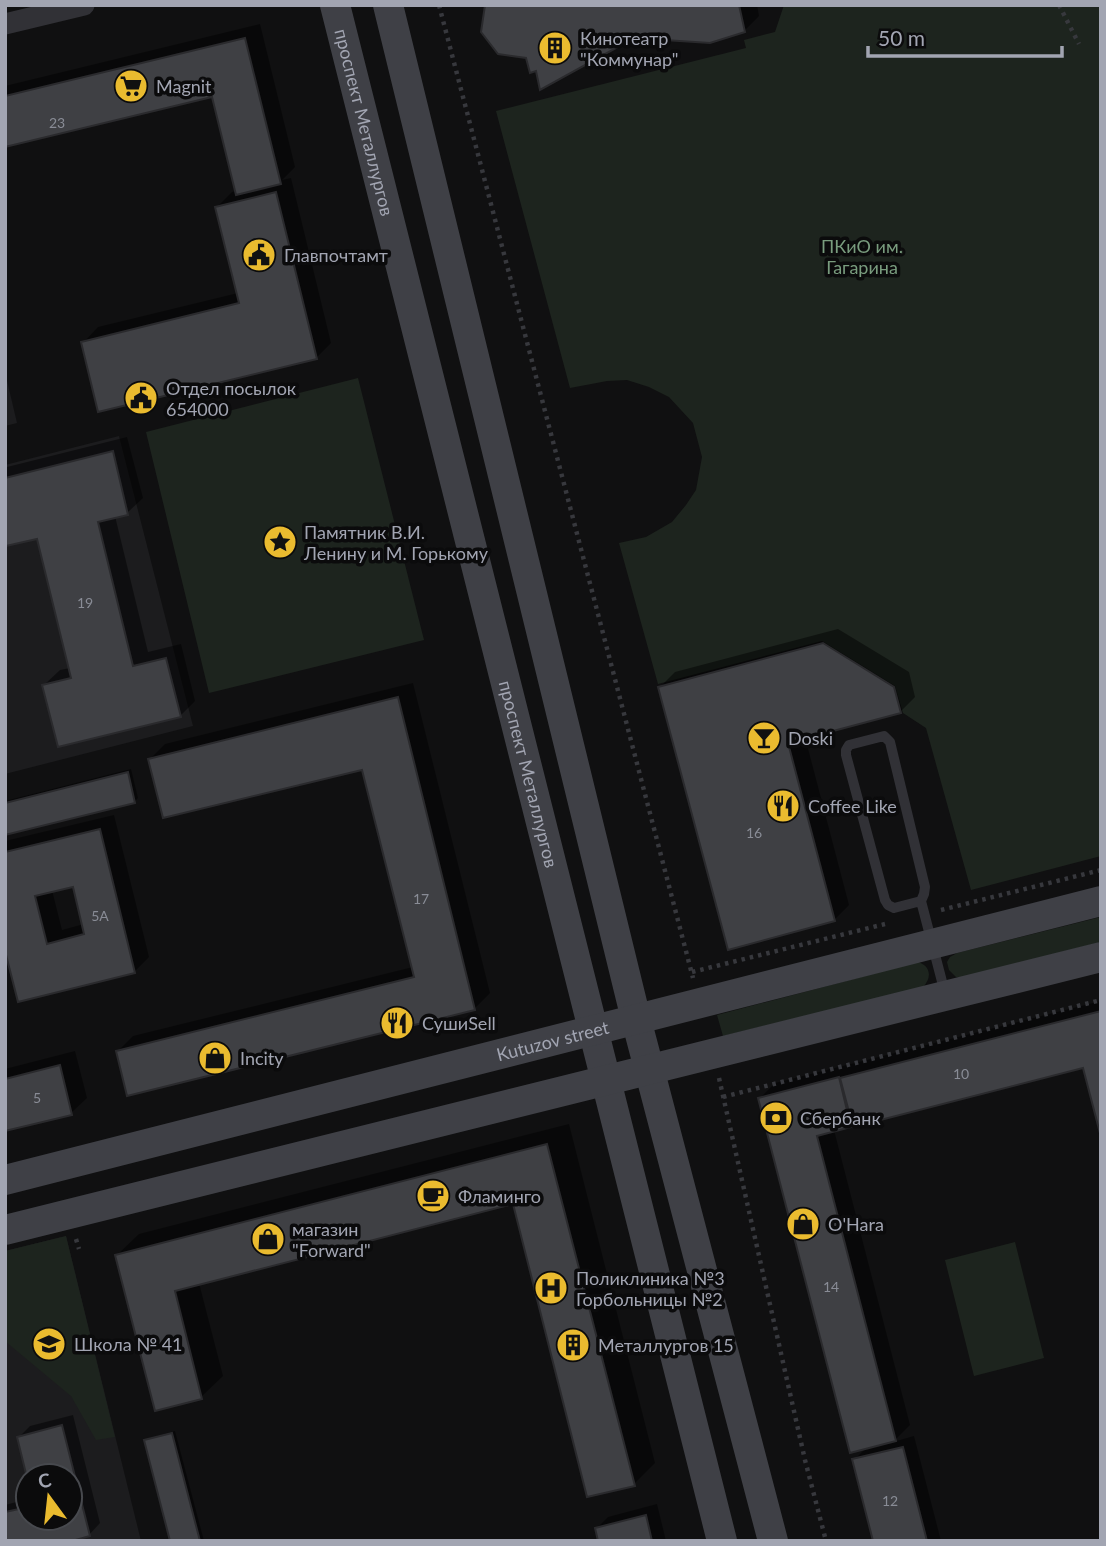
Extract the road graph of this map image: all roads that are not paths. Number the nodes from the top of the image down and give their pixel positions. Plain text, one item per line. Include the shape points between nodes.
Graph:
1 (84, 5) edge
2 (335, 5) edge
3 (388, 5) edge
4 (5, 24) edge
5 (921, 901) junction
6 (1101, 901) edge
7 (932, 944) junction
8 (1101, 957) edge
9 (946, 996) junction
10 (636, 1019) junction
11 (594, 1031) junction
12 (650, 1070) junction
13 (605, 1080) junction
14 (5, 1180) edge
15 (5, 1230) edge
16 (722, 1541) edge
17 (773, 1541) edge

1 - 4 street
2 - 11 main road, проспект Металлургов
3 - 10 main road
5 - 5 lane via 894,908 885,900 846,755 849,745 884,736 890,742 925,887
5 - 7 lane
6 - 7 main road, Kutuzov street
7 - 9 lane
7 - 10 main road, Kutuzov street
8 - 9 main road
9 - 12 main road
10 - 11 main road, Kutuzov street
10 - 12 main road
11 - 13 main road, проспект Металлургов
11 - 14 main road, Kutuzov street
12 - 13 main road
12 - 17 main road
13 - 15 main road
13 - 16 main road, проспект Металлургов

